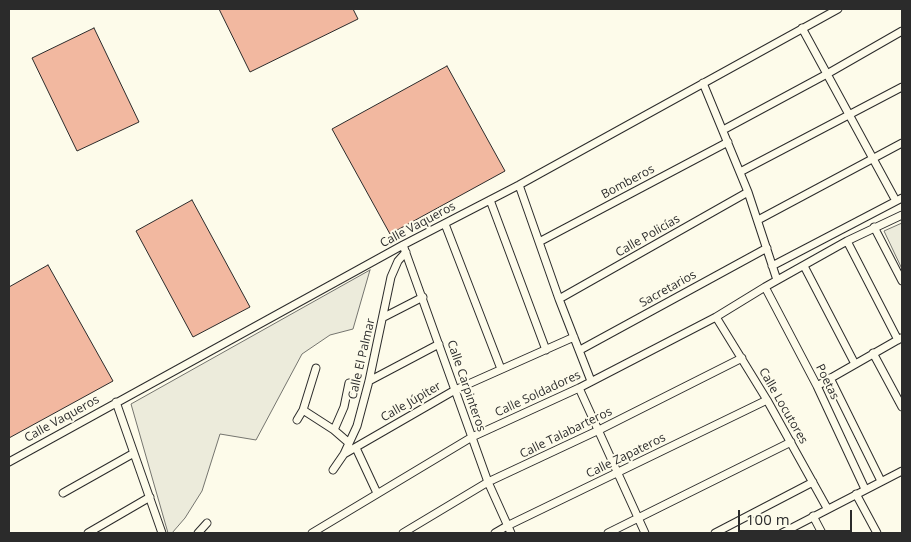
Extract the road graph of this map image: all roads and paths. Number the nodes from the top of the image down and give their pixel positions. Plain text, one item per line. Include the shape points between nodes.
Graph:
1 (838, 9) edge
2 (802, 28) junction
3 (902, 31) edge
4 (827, 74) junction
5 (703, 83) junction
6 (902, 87) edge
7 (850, 115) junction
8 (723, 130) junction
9 (728, 142) junction
10 (902, 143) edge
11 (873, 159) junction
12 (740, 172) junction
13 (519, 185) junction
14 (748, 192) junction
15 (899, 199) edge
16 (490, 200) junction
17 (902, 215) edge
18 (758, 220) junction
19 (445, 224) junction
20 (874, 228) junction
21 (847, 241) junction
22 (539, 242) junction
23 (405, 248) junction
24 (767, 248) junction
25 (772, 266) junction
26 (804, 266) junction
27 (777, 280) junction
28 (902, 281) edge
29 (765, 287) junction
30 (423, 297) junction
31 (559, 299) junction
32 (384, 317) junction
33 (716, 317) junction
34 (574, 337) junction
35 (900, 338) edge
36 (439, 344) junction
37 (546, 350) junction
38 (580, 350) junction
39 (873, 353) junction
40 (742, 358) junction
41 (855, 364) junction
42 (316, 368) dead end
43 (501, 369) junction
44 (830, 378) junction
45 (591, 380) junction
46 (369, 381) junction
47 (348, 383) dead end
48 (817, 386) junction
49 (579, 388) junction
50 (455, 390) junction
51 (767, 400) junction
52 (116, 402) junction
53 (902, 407) edge
54 (303, 410) junction
55 (297, 420) dead end
56 (334, 430) junction
57 (599, 430) junction
58 (472, 437) junction
59 (792, 442) junction
60 (349, 443) junction
61 (356, 448) junction
62 (134, 453) junction
63 (344, 454) junction
64 (9, 462) edge
65 (333, 470) dead end
66 (902, 471) edge
67 (618, 473) junction
68 (880, 481) junction
69 (488, 482) junction
70 (813, 482) junction
71 (865, 489) junction
72 (63, 493) dead end
73 (377, 493) junction
74 (856, 494) junction
75 (150, 497) junction
76 (827, 508) junction
77 (813, 516) junction
78 (638, 518) junction
79 (207, 523) dead end
80 (507, 526) junction
81 (88, 533) edge
82 (162, 533) edge
83 (198, 533) edge
84 (312, 533) edge
85 (404, 533) edge
86 (495, 533) edge
87 (511, 533) edge
88 (608, 533) edge
89 (646, 533) edge
90 (715, 533) edge
91 (782, 533) edge
92 (822, 533) edge
93 (877, 533) edge

1 - 2 street, Calle Vaqueros
2 - 4 street
2 - 5 street, Calle Vaqueros
3 - 4 street
4 - 7 street
4 - 8 street
5 - 8 street
5 - 13 street, Calle Vaqueros
6 - 7 street
7 - 11 street
7 - 12 street
8 - 9 street
9 - 12 street
9 - 22 street, Bomberos
10 - 11 street
11 - 15 street
11 - 18 street
12 - 14 street
13 - 16 street, Calle Vaqueros
13 - 22 street
14 - 18 street
14 - 31 street, Calle Policías
15 - 25 street
16 - 19 street, Calle Vaqueros
16 - 37 street
17 - 20 street, Calle Soldadores
18 - 24 street
19 - 23 street, Calle Vaqueros
19 - 43 street
20 - 21 street, Calle Soldadores
20 - 28 street
21 - 26 street, Calle Soldadores
21 - 35 street
22 - 31 street
23 - 30 street, Calle Carpinteros
23 - 32 street, Calle El Palmar via 391,277
23 - 52 street, Calle Vaqueros
24 - 25 street
24 - 38 street, Sacretarios
25 - 27 street
26 - 27 street, Calle Soldadores
26 - 41 street
27 - 29 street, Calle Soldadores
29 - 33 street, Calle Soldadores
29 - 48 street, Poetas
30 - 32 street
30 - 36 street, Calle Carpinteros
31 - 34 street
32 - 46 street, Calle El Palmar
33 - 40 street, Calle Locutores
33 - 45 street, Calle Soldadores
34 - 37 street, Calle Júpiter
34 - 38 street
35 - 39 street
36 - 46 street
36 - 50 street, Calle Carpinteros
37 - 43 street, Calle Júpiter
38 - 45 street
39 - 41 street
39 - 53 street
40 - 51 street, Calle Locutores
40 - 57 street, Calle Talabarteros
41 - 44 street
42 - 54 street
43 - 50 street, Calle Júpiter
44 - 48 street
44 - 68 street
45 - 49 street, Calle Soldadores
46 - 60 street, Calle El Palmar
47 - 56 street via 344,407
48 - 71 street, Poetas
49 - 57 street
49 - 58 street, Calle Soldadores
50 - 58 street, Calle Carpinteros
50 - 61 street, Calle Júpiter
51 - 59 street, Calle Locutores
51 - 67 street, Calle Zapateros
52 - 62 street
52 - 64 street, Calle Vaqueros
54 - 55 street
54 - 56 street
56 - 60 street
57 - 67 street
57 - 69 street, Calle Talabarteros
58 - 69 street, Calle Carpinteros
58 - 73 street, Calle Soldadores
59 - 70 street, Calle Locutores
59 - 78 street
60 - 63 street, Calle El Palmar
61 - 63 street, Calle Júpiter
61 - 73 street
62 - 72 street
62 - 75 street
63 - 65 street, Calle El Palmar
66 - 68 street
67 - 78 street
67 - 80 street, Calle Zapateros
68 - 71 street
69 - 80 street, Calle Carpinteros
69 - 85 street, Calle Talabarteros
70 - 76 street, Calle Locutores
70 - 90 street
71 - 74 street
73 - 84 street, Calle Soldadores
74 - 76 street
74 - 93 street
75 - 81 street
75 - 82 street
76 - 77 street
77 - 91 street
77 - 92 street
78 - 88 street
78 - 89 street
79 - 83 street
80 - 86 street, Calle Zapateros
80 - 87 street, Calle Carpinteros

